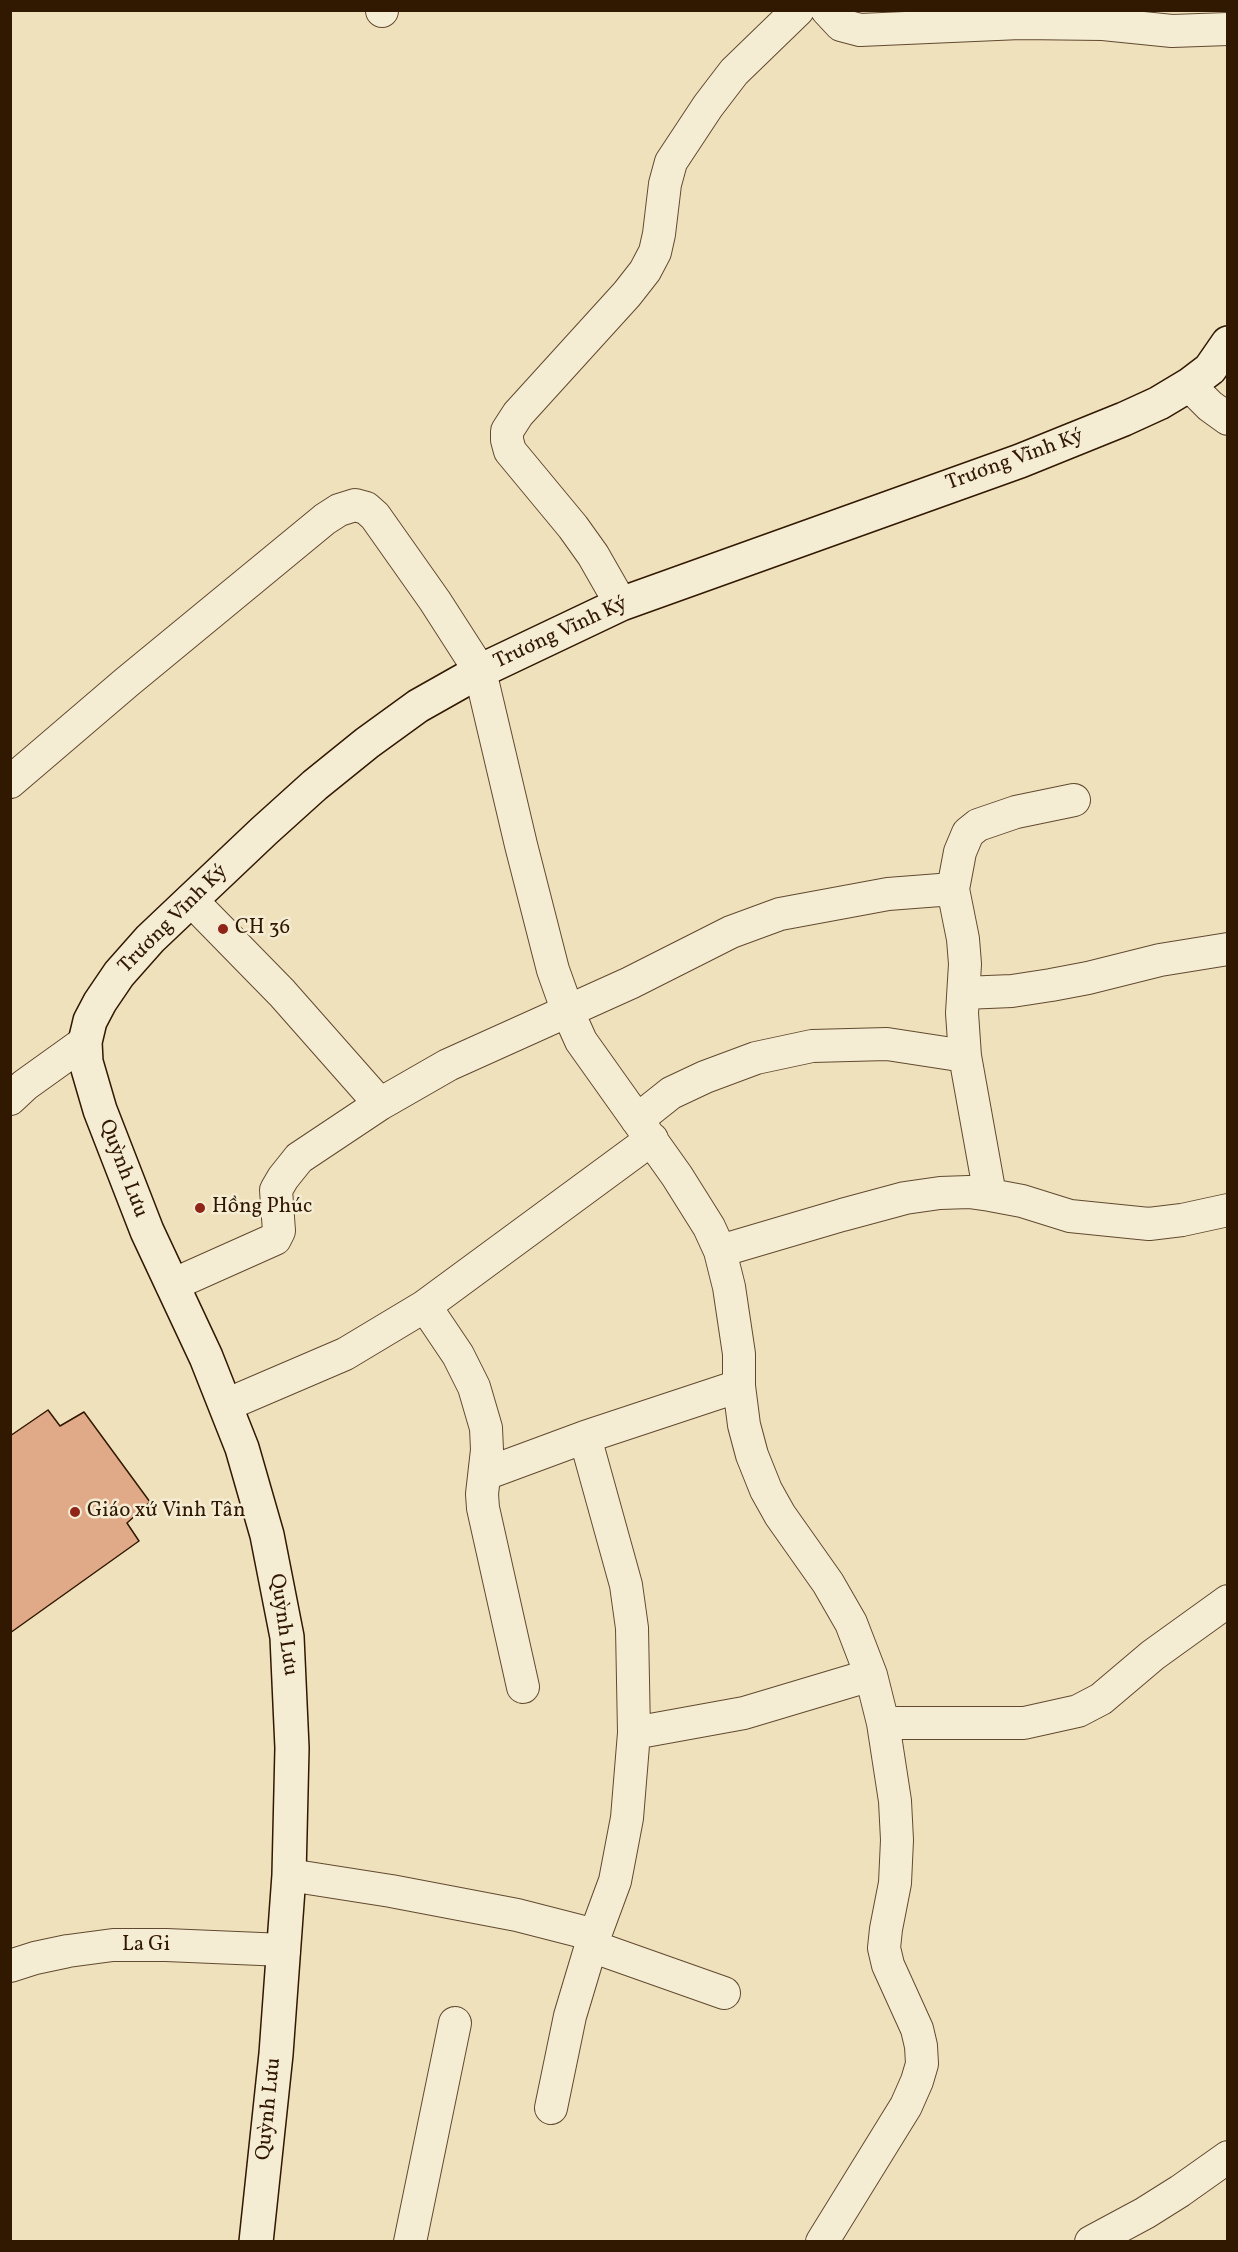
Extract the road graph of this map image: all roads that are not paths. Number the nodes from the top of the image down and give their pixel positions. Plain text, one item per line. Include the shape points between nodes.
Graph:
1 (798, 10) edge
2 (827, 10) edge
3 (1227, 29) edge
4 (1227, 343) edge
5 (1189, 385) junction
6 (1227, 419) edge
7 (621, 604) junction
8 (480, 671) junction
9 (10, 782) edge
10 (1074, 800) dead end
11 (953, 889) junction
12 (191, 900) junction
13 (1227, 949) edge
14 (964, 993) junction
15 (568, 1012) junction
16 (85, 1042) junction
17 (965, 1056) junction
18 (10, 1099) edge
19 (380, 1104) junction
20 (644, 1130) junction
21 (990, 1195) junction
22 (1227, 1210) edge
23 (720, 1251) junction
24 (172, 1285) junction
25 (425, 1306) junction
26 (739, 1386) junction
27 (226, 1405) junction
28 (585, 1437) junction
29 (485, 1474) junction
30 (1227, 1601) edge
31 (871, 1675) junction
32 (523, 1687) dead end
33 (883, 1723) junction
34 (634, 1733) junction
35 (289, 1875) junction
36 (593, 1941) junction
37 (284, 1950) junction
38 (10, 1966) edge
39 (724, 1993) dead end
40 (455, 2023) dead end
41 (551, 2108) dead end
42 (1227, 2157) edge
43 (256, 2241) edge
44 (410, 2241) edge
45 (822, 2241) edge
46 (1091, 2241) edge

1 - 7 street via 734,72 671,162 655,252 645,272 507,430 510,451 573,527
2 - 3 street via 841,25 860,30 1020,23 1103,24 1172,31
4 - 5 main road, Trương Vĩnh Ký via 1210,369
5 - 6 street
5 - 7 main road, Trương Vĩnh Ký via 1124,419 1020,461
7 - 8 main road, Trương Vĩnh Ký
8 - 9 street via 375,516 366,508 355,506 325,519
8 - 12 main road, Trương Vĩnh Ký via 418,706 367,743 315,785
8 - 15 street via 543,930
10 - 11 street via 1016,812 978,825 968,833 960,852
11 - 14 street via 963,939
11 - 15 street via 888,894 780,914 731,932
12 - 16 main road, Trương Vĩnh Ký via 119,974 100,1002
12 - 19 street via 282,993
13 - 14 street via 1051,985
14 - 17 street
15 - 19 street via 448,1065
15 - 20 street via 581,1041
16 - 18 street
16 - 24 main road, Quỳnh Lưu via 86,1062 100,1110
17 - 20 street via 887,1044 812,1046 756,1058 671,1093
17 - 21 street
19 - 24 street via 299,1158 283,1178 276,1190 279,1231 275,1239
20 - 23 street via 696,1204
20 - 25 street
21 - 22 street via 1070,1216 1149,1224
21 - 23 street via 940,1193 905,1198
23 - 26 street via 735,1318
24 - 27 main road, Quỳnh Lưu
25 - 27 street via 345,1354
25 - 29 street via 474,1387 486,1428
26 - 28 street
26 - 31 street via 744,1425 766,1490 843,1605
27 - 35 main road, Quỳnh Lưu via 267,1535 287,1637 292,1748
28 - 29 street
28 - 34 street via 626,1585 632,1628
29 - 32 street via 483,1508
30 - 33 street via 1153,1655 1115,1689 1078,1711 1024,1723
31 - 33 street
31 - 34 street via 744,1713
33 - 45 street via 897,1840 895,1883 884,1948 917,2029 922,2064 906,2106
34 - 36 street via 627,1818 615,1881
35 - 36 street via 517,1915
35 - 37 main road, Quỳnh Lưu
36 - 39 street
36 - 41 street via 570,2016
37 - 38 street, La Gi via 113,1945 68,1951
37 - 43 main road, Quỳnh Lưu
40 - 44 street
42 - 46 street via 1145,2213

